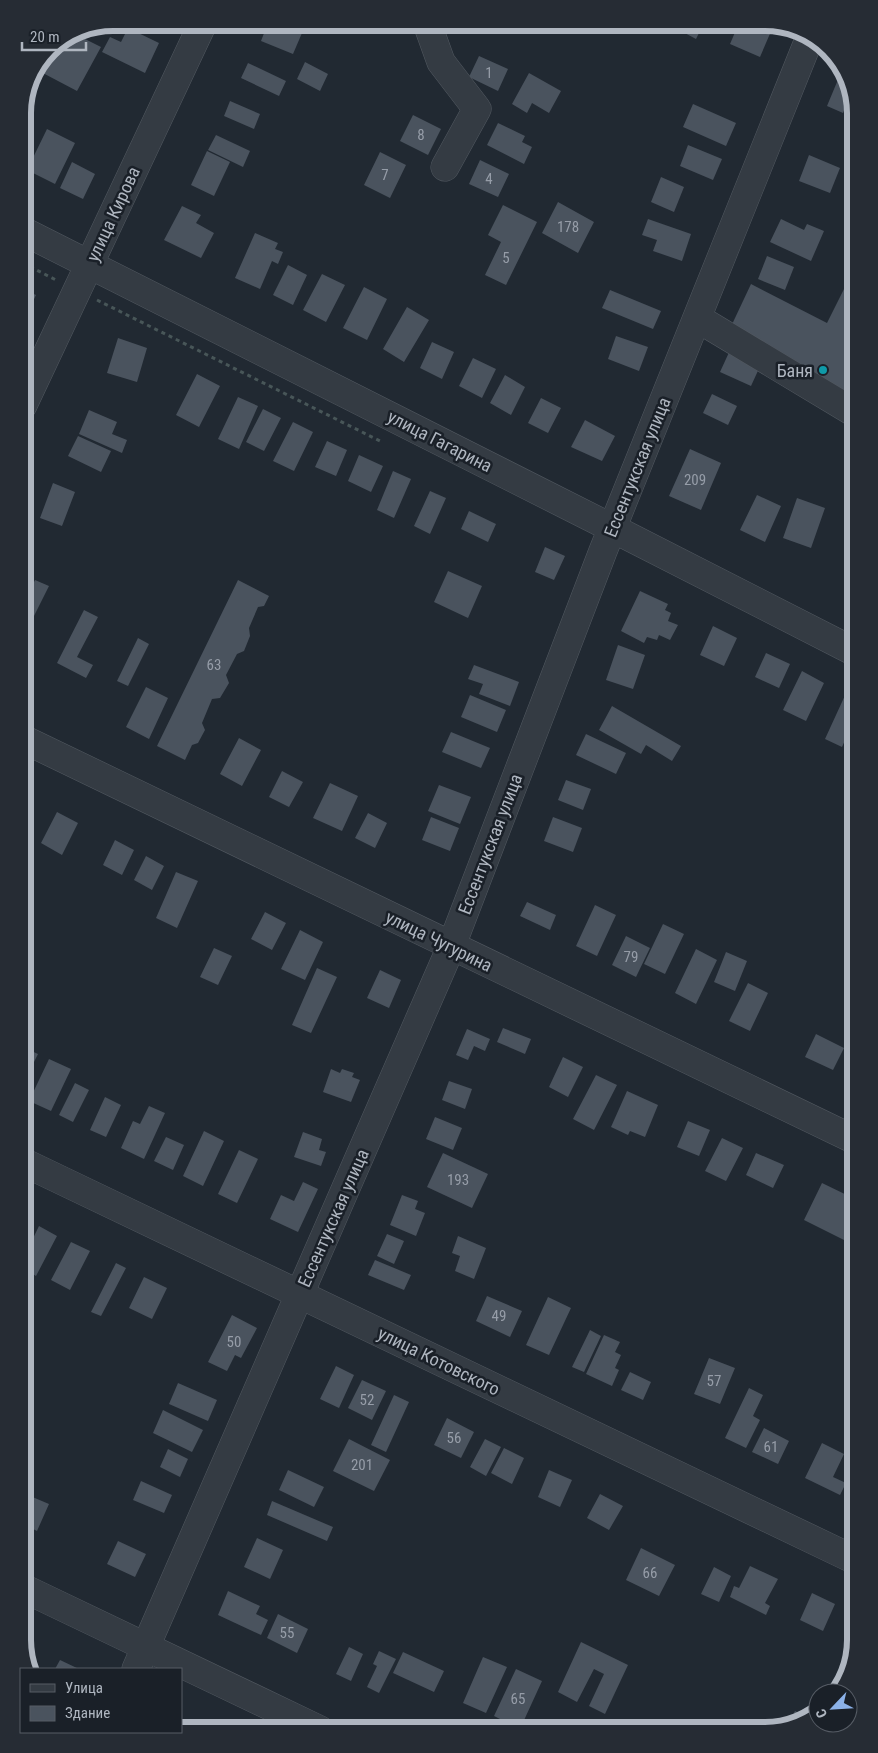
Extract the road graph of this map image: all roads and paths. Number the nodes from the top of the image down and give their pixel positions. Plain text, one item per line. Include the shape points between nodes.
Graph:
1 (199, 31) edge
2 (430, 31) edge
3 (808, 43) edge
4 (446, 167) dead end
5 (31, 235) edge
6 (89, 265) junction
7 (697, 318) junction
8 (31, 388) edge
9 (847, 408) edge
10 (612, 528) junction
11 (847, 647) edge
12 (31, 743) edge
13 (451, 947) junction
14 (847, 1136) edge
15 (31, 1166) edge
16 (300, 1294) junction
17 (847, 1556) edge
18 (31, 1593) edge
19 (141, 1658) edge
20 (166, 1668) edge
21 (182, 1674) edge
22 (300, 1722) edge

1 - 6 street, улица Кирова
2 - 4 street via 441,62 477,110
3 - 7 street, Ессентукская улица
5 - 6 street, улица Гагарина
6 - 8 street, улица Кирова
6 - 10 street, улица Гагарина
7 - 9 street
7 - 10 street, Ессентукская улица
10 - 11 street, улица Гагарина
10 - 13 street, Ессентукская улица
12 - 13 street, улица Чугурина
13 - 14 street, улица Чугурина
13 - 16 street, Ессентукская улица
15 - 16 street, улица Котовского
16 - 17 street, улица Котовского
16 - 19 street, Ессентукская улица
18 - 19 street
19 - 20 street
21 - 22 street

